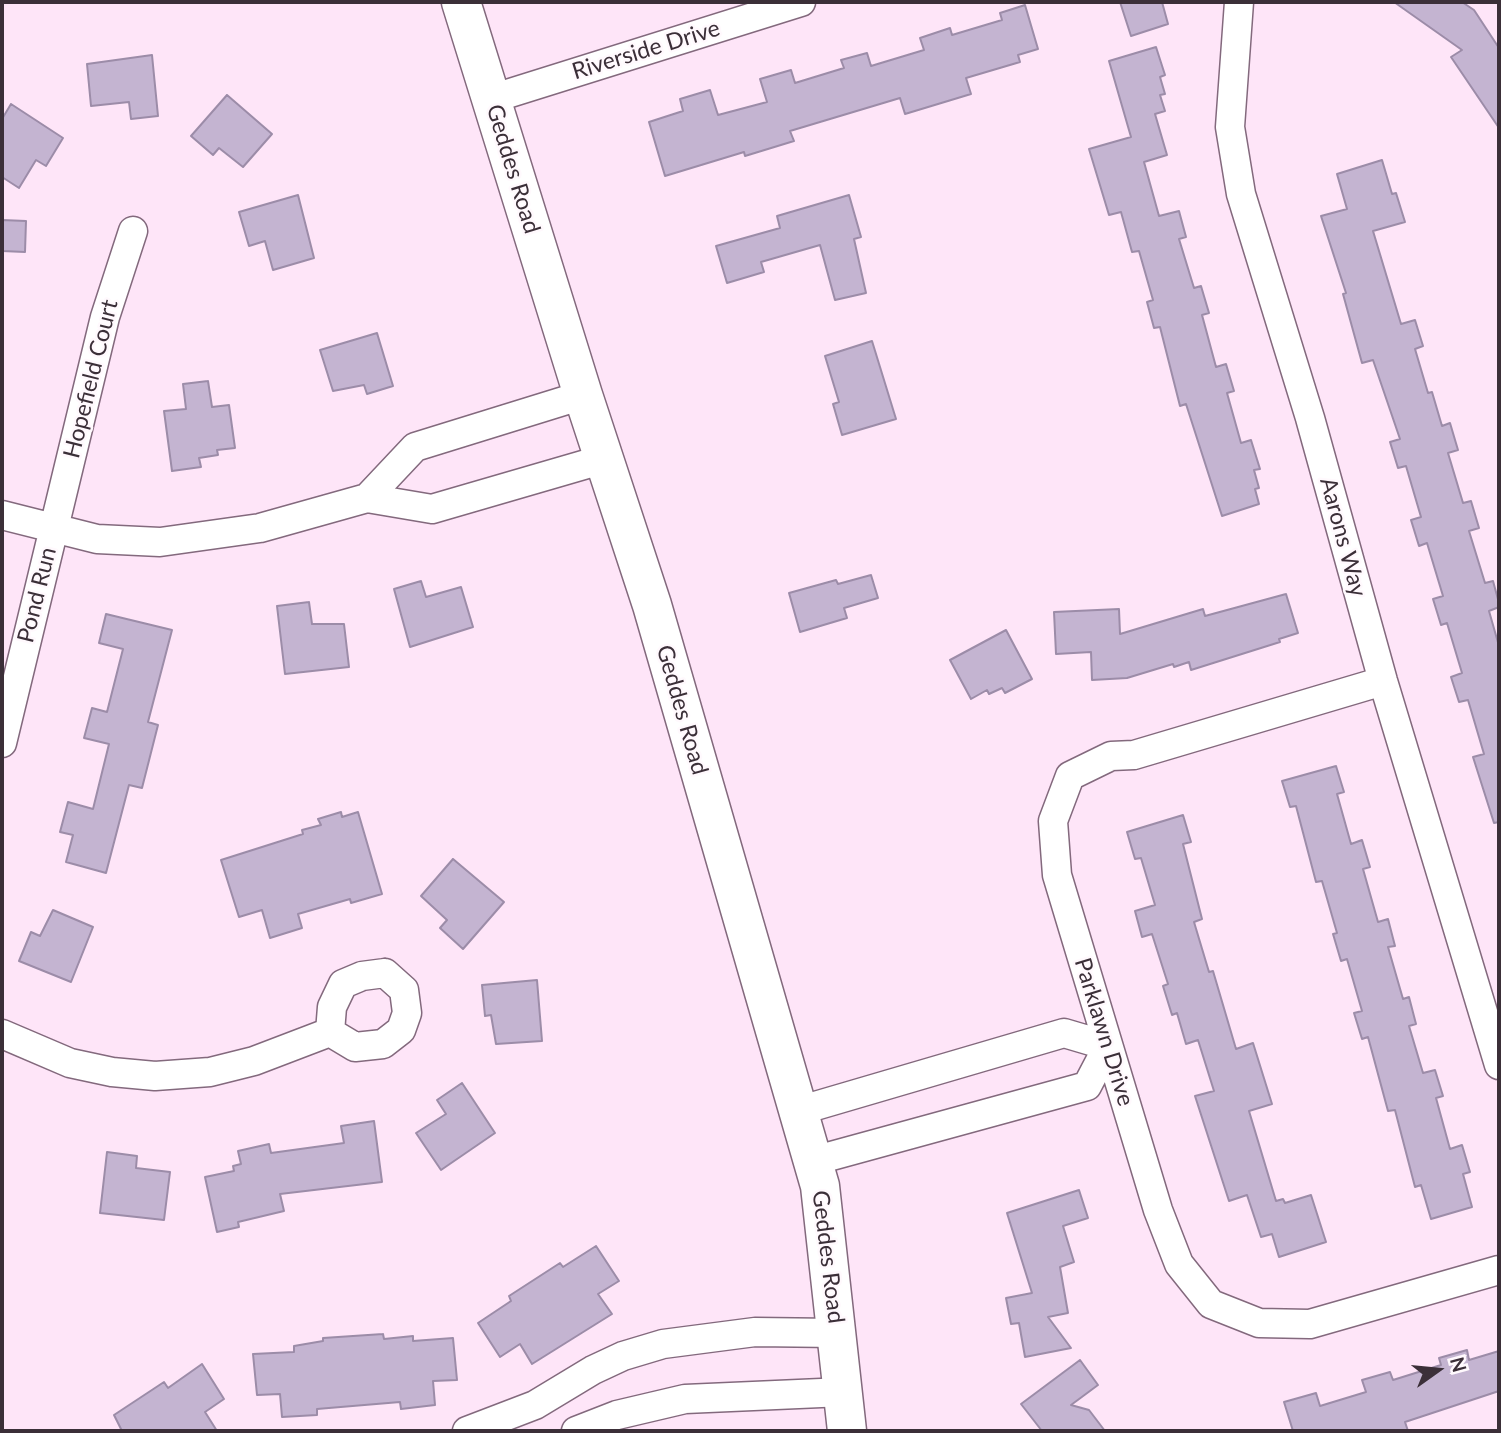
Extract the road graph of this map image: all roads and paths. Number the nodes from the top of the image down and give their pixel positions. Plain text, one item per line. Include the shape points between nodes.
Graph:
1 (461, 2) edge
2 (801, 2) edge
3 (1239, 2) edge
4 (491, 99) junction
5 (132, 231) dead end
6 (583, 395) junction
7 (604, 458) junction
8 (367, 498) junction
9 (2, 515) edge
10 (53, 529) junction
11 (1383, 681) junction
12 (2, 743) edge
13 (330, 1032) dead end
14 (2, 1034) edge
15 (1108, 1046) junction
16 (1499, 1065) edge
17 (798, 1111) junction
18 (813, 1161) junction
19 (1499, 1270) edge
20 (837, 1333) junction
21 (844, 1392) junction
22 (467, 1431) edge
23 (576, 1431) edge
24 (847, 1431) edge

1 - 4 main road, Geddes Road
2 - 4 street, Riverside Drive
3 - 11 street, Aarons Way via 1230,127 1241,194 1310,418
4 - 6 main road, Geddes Road
5 - 10 street, Hopefield Court via 105,317
6 - 7 main road, Geddes Road
6 - 8 street via 415,447
7 - 8 street via 432,509
7 - 17 main road, Geddes Road via 652,605
8 - 10 street via 260,528 172,541 97,539
9 - 10 street
10 - 12 street, Pond Run
11 - 15 street, Parklawn Drive via 1134,755 1111,756 1070,776 1053,821 1057,875
11 - 16 street, Aarons Way
13 - 14 street via 254,1061 210,1072 155,1076 70,1063
15 - 17 street via 1065,1033
15 - 18 street via 1087,1086
15 - 19 street, Parklawn Drive via 1179,1264 1211,1304 1259,1324 1310,1324
17 - 18 main road, Geddes Road
18 - 20 main road, Geddes Road
20 - 21 main road, Geddes Road
20 - 22 street via 755,1332 663,1344 623,1356 535,1405
21 - 23 street via 685,1399 617,1415
21 - 24 main road, Geddes Road

